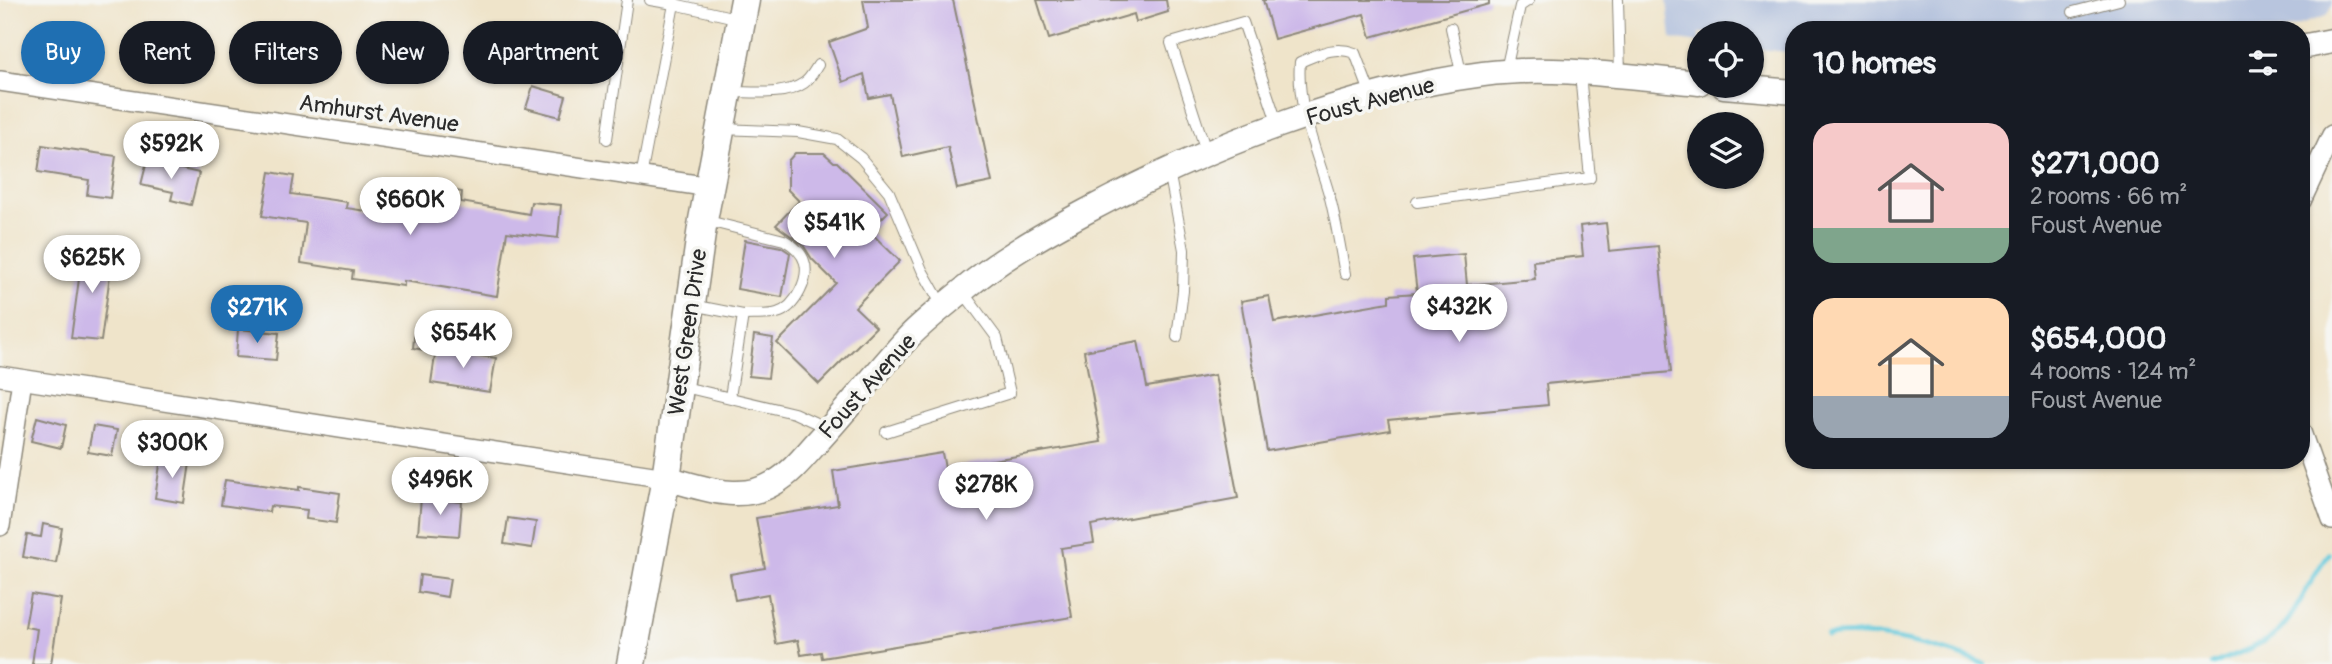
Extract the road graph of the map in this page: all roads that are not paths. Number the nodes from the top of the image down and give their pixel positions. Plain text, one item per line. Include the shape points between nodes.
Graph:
1 (627, 0) edge
2 (650, 0) edge
3 (1529, 0) edge
4 (1618, 0) edge
5 (2119, 0) edge
6 (674, 2) edge
7 (743, 10) edge
8 (2073, 12) dead end
9 (1451, 28) dead end
10 (2332, 41) edge
11 (2310, 45) edge
12 (818, 65) dead end
13 (1506, 73) junction
14 (1580, 74) junction
15 (1620, 76) junction
16 (1462, 78) junction
17 (0, 81) edge
18 (1687, 82) edge
19 (1764, 89) edge
20 (1785, 91) edge
21 (727, 92) junction
22 (1371, 96) junction
23 (1307, 117) junction
24 (1278, 127) junction
25 (721, 129) junction
26 (2332, 135) edge
27 (607, 139) dead end
28 (1207, 154) junction
29 (1169, 170) junction
30 (640, 177) junction
31 (2310, 182) edge
32 (710, 187) junction
33 (1417, 202) dead end
34 (703, 220) junction
35 (1345, 274) dead end
36 (962, 291) junction
37 (691, 305) junction
38 (943, 308) junction
39 (743, 315) junction
40 (1177, 337) dead end
41 (0, 376) edge
42 (22, 380) junction
43 (680, 386) junction
44 (730, 397) junction
45 (829, 429) junction
46 (886, 432) dead end
47 (2310, 458) edge
48 (666, 478) junction
49 (2332, 520) edge
50 (0, 526) edge
51 (631, 664) edge

1 - 27 lane
2 - 6 lane
3 - 13 lane via 1520,6
4 - 15 lane
5 - 8 lane
6 - 7 lane
6 - 30 lane
7 - 21 main road, West Green Drive
9 - 16 lane
10 - 11 street
12 - 21 lane via 806,82 794,88
13 - 14 street, Foust Avenue
13 - 16 street, Foust Avenue
14 - 15 street, Foust Avenue
14 - 33 lane via 1590,178
15 - 18 street, Foust Avenue
16 - 22 street, Foust Avenue
17 - 30 street, Amhurst Avenue
19 - 20 street
21 - 25 main road, West Green Drive
22 - 23 street, Foust Avenue
22 - 23 lane via 1354,53 1326,50 1300,62
23 - 24 street, Foust Avenue
23 - 35 lane
24 - 28 street, Foust Avenue
24 - 28 lane via 1243,22 1171,43
25 - 32 main road, West Green Drive
25 - 38 lane via 798,132 837,139 861,158 889,192
26 - 31 street
28 - 29 street, Foust Avenue
29 - 36 street, Foust Avenue via 1033,240
29 - 40 lane via 1184,250
30 - 32 street, Amhurst Avenue
32 - 34 main road, West Green Drive
34 - 37 main road, West Green Drive
34 - 39 lane via 785,240 804,259 807,277 794,303 778,313
36 - 38 street, Foust Avenue
36 - 46 lane via 997,338 1010,393
37 - 39 lane
37 - 43 main road, West Green Drive
38 - 45 street, Foust Avenue via 907,339
39 - 44 lane
41 - 42 street, Foust Avenue
42 - 48 street, Foust Avenue
42 - 50 street
43 - 44 lane
43 - 48 main road, West Green Drive
44 - 45 lane via 794,413
45 - 48 street, Foust Avenue via 791,471 757,491 733,494
47 - 49 street
48 - 51 main road, West Green Drive

